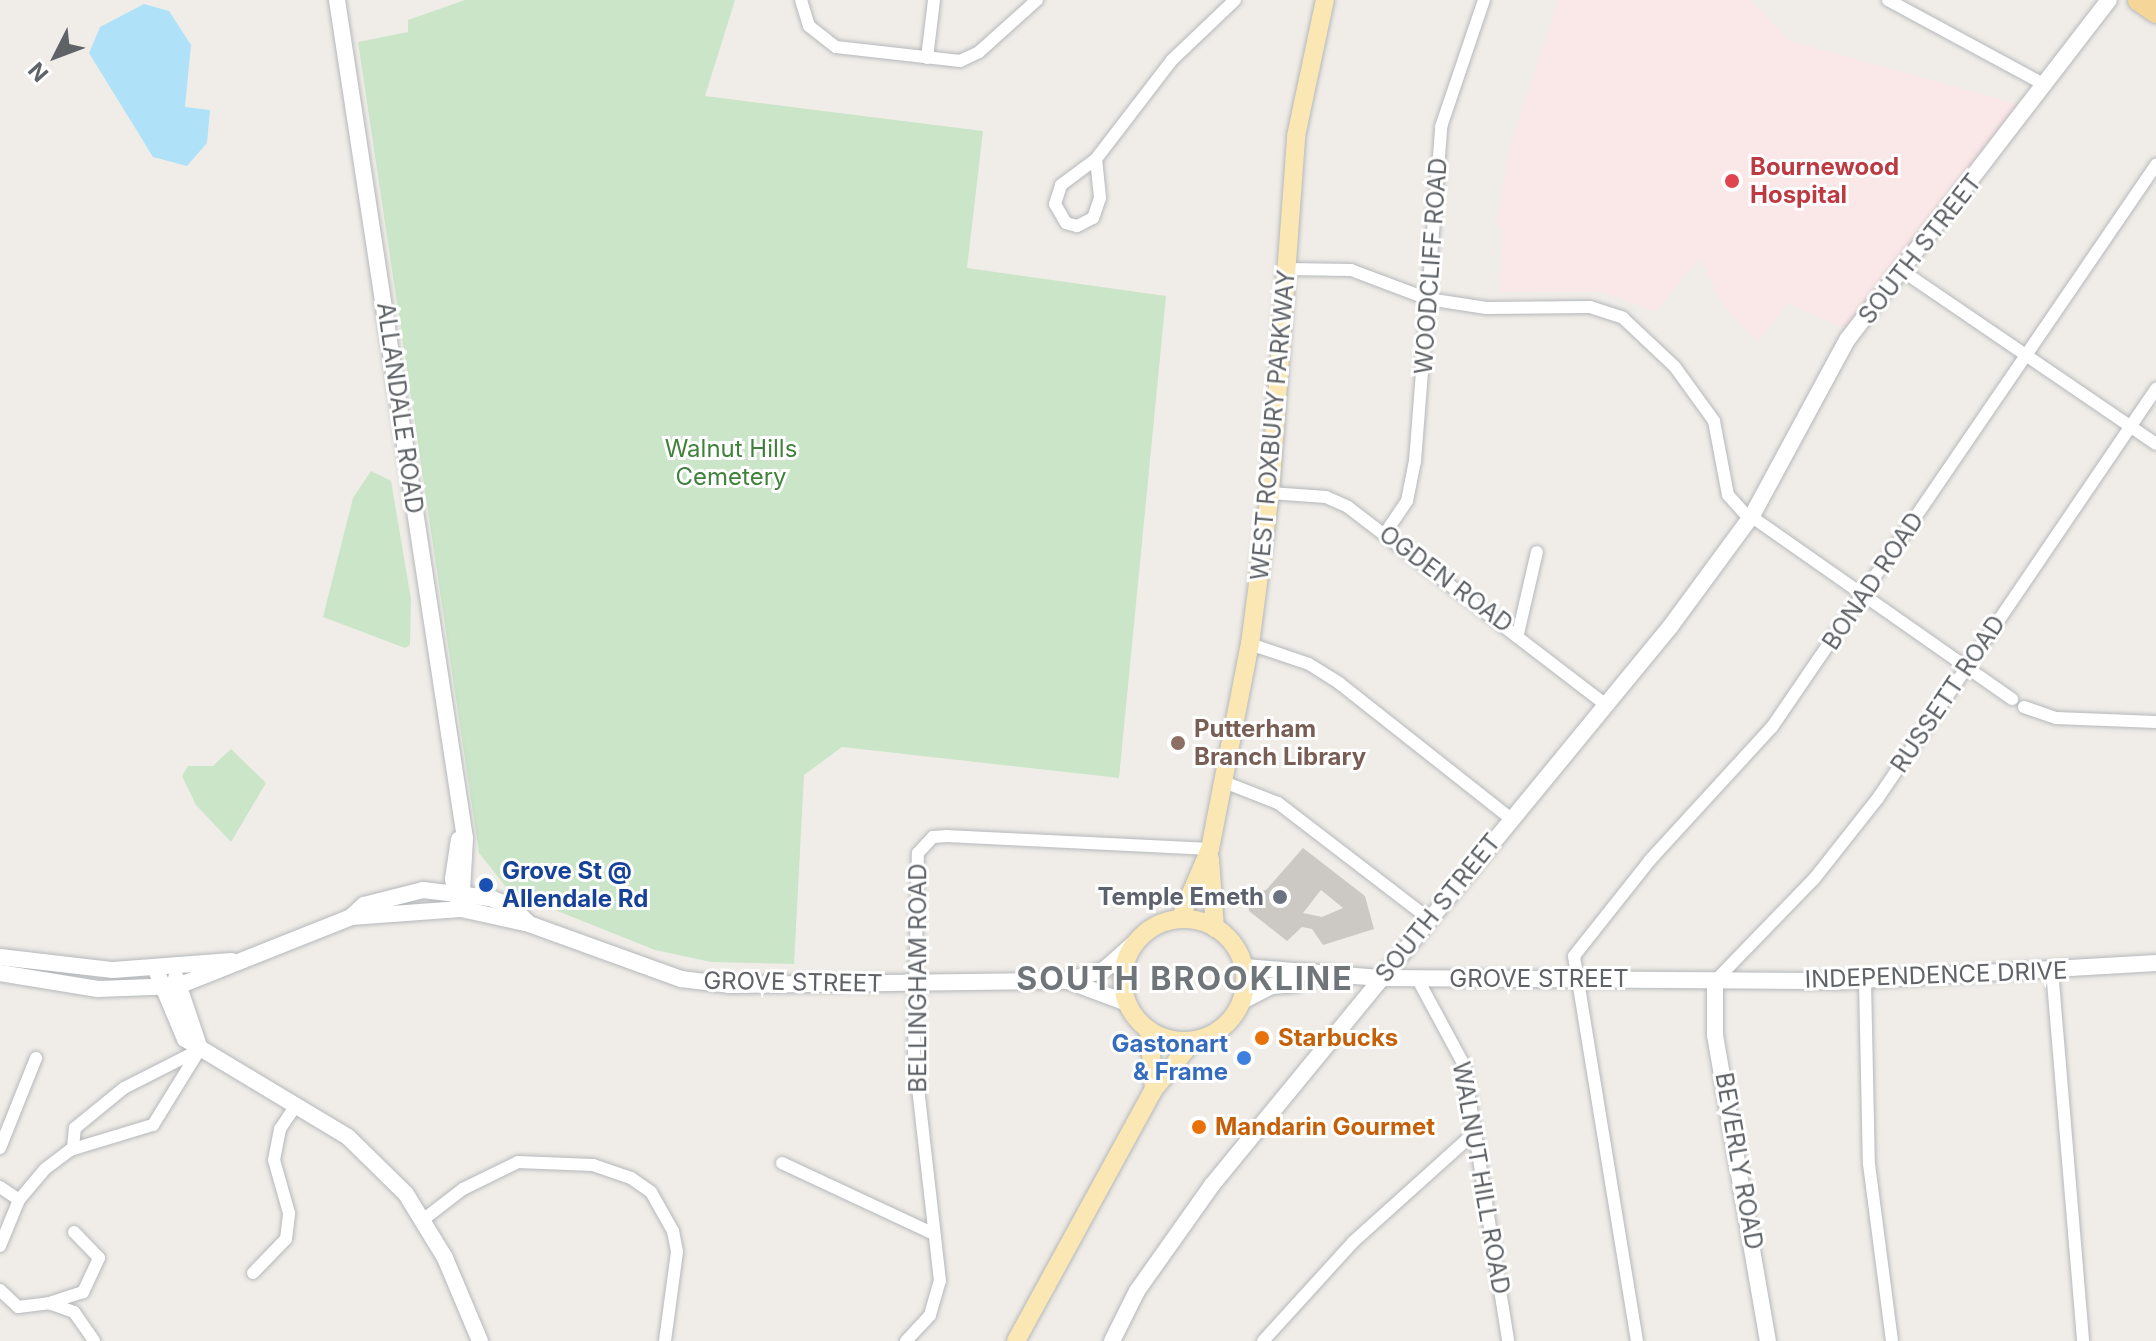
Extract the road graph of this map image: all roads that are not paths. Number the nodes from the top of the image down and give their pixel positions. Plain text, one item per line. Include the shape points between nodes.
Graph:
1 (337, 0) edge
2 (801, 0) edge
3 (934, 0) edge
4 (1037, 0) edge
5 (1235, 0) edge
6 (1325, 0) edge
7 (1484, 0) edge
8 (1888, 0) edge
9 (2109, 0) edge
10 (2139, 0) edge
11 (2156, 12) edge
12 (927, 58) junction
13 (2045, 85) junction
14 (1096, 159) junction
15 (2156, 165) edge
16 (1287, 269) junction
17 (1904, 272) junction
18 (1428, 299) junction
19 (2026, 356) junction
20 (2156, 389) edge
21 (2131, 425) junction
22 (2156, 444) edge
23 (1270, 493) junction
24 (1751, 517) junction
25 (1386, 532) junction
26 (1537, 552) dead end
27 (1864, 597) junction
28 (1518, 634) junction
29 (1250, 644) junction
30 (1965, 668) junction
31 (2012, 699) dead end
32 (1605, 704) junction
33 (2024, 707) dead end
34 (2156, 722) edge
35 (1224, 782) junction
36 (1510, 818) junction
37 (1210, 849) junction
38 (459, 891) junction
39 (461, 909) junction
40 (351, 917) junction
41 (1428, 918) junction
42 (1180, 919) junction
43 (529, 924) junction
44 (1215, 928) junction
45 (1139, 939) junction
46 (0, 957) edge
47 (232, 961) junction
48 (2156, 963) edge
49 (1244, 967) junction
50 (174, 969) junction
51 (156, 970) junction
52 (2052, 970) junction
53 (0, 973) edge
54 (1372, 978) junction
55 (1417, 978) junction
56 (1574, 978) junction
57 (1865, 980) junction
58 (1067, 981) junction
59 (1715, 981) junction
60 (914, 983) junction
61 (178, 986) junction
62 (160, 989) junction
63 (1242, 1001) junction
64 (1127, 1003) junction
65 (1149, 1031) junction
66 (1193, 1041) junction
67 (200, 1049) junction
68 (36, 1058) dead end
69 (1154, 1089) junction
70 (296, 1105) junction
71 (1474, 1133) junction
72 (0, 1148) edge
73 (73, 1149) junction
74 (782, 1163) dead end
75 (0, 1187) edge
76 (19, 1200) junction
77 (424, 1219) junction
78 (74, 1232) dead end
79 (932, 1233) junction
80 (0, 1246) edge
81 (253, 1273) dead end
82 (0, 1290) edge
83 (49, 1303) junction
84 (94, 1341) edge
85 (480, 1341) edge
86 (665, 1341) edge
87 (906, 1341) edge
88 (1016, 1341) edge
89 (1112, 1341) edge
90 (1263, 1341) edge
91 (1508, 1341) edge
92 (1637, 1341) edge
93 (1768, 1341) edge
94 (1892, 1341) edge
95 (2083, 1341) edge

1 - 38 main road, ALLANDALE ROAD via 460,817
2 - 12 street via 809,26 836,47
3 - 12 street
4 - 12 street via 979,52 960,61
5 - 14 street via 1172,60
6 - 16 main road, WEST ROXBURY PARKWAY via 1296,136
7 - 18 street, WOODCLIFF ROAD via 1441,127
8 - 13 street
9 - 13 main road, SOUTH STREET
10 - 11 highway
13 - 17 main road, SOUTH STREET
14 - 14 street via 1057,193 1055,204 1066,223 1077,226 1093,218 1100,198
15 - 19 street, BONAD ROAD
16 - 18 street via 1351,270
16 - 23 main road, WEST ROXBURY PARKWAY
17 - 19 street
17 - 24 main road, SOUTH STREET via 1847,340
18 - 24 street via 1486,308 1590,307 1623,318 1675,367 1714,421 1728,495
18 - 25 street, WOODCLIFF ROAD via 1415,461 1407,501
19 - 21 street
19 - 27 street, BONAD ROAD
20 - 21 street, RUSSETT ROAD
21 - 22 street
21 - 30 street, RUSSETT ROAD
23 - 25 street, OGDEN ROAD via 1326,497
23 - 29 main road, WEST ROXBURY PARKWAY
24 - 27 street
24 - 32 main road, SOUTH STREET
25 - 28 street, OGDEN ROAD
26 - 28 street
27 - 30 street
27 - 56 street, BONAD ROAD via 1772,727 1580,945
28 - 32 street, OGDEN ROAD
29 - 35 main road, WEST ROXBURY PARKWAY
29 - 36 street via 1309,664 1339,683
30 - 31 street
30 - 59 street, RUSSETT ROAD via 1846,840
32 - 36 main road, SOUTH STREET
33 - 34 street via 2056,718
35 - 37 main road, WEST ROXBURY PARKWAY
35 - 41 street via 1278,803
36 - 41 main road, SOUTH STREET
37 - 42 main road, WEST ROXBURY PARKWAY
37 - 44 main road, WEST ROXBURY PARKWAY
37 - 60 street, BELLINGHAM ROAD via 933,837 918,853 914,874
38 - 39 main road, ALLANDALE ROAD
38 - 40 main road, GROVE STREET via 402,894 364,905
38 - 43 main road, GROVE STREET via 511,906
39 - 40 main road, GROVE STREET
39 - 43 main road, GROVE STREET
40 - 47 main road, GROVE STREET
41 - 54 main road, SOUTH STREET
42 - 44 main road
42 - 45 main road
43 - 60 main road, GROVE STREET via 681,979 729,985
44 - 49 main road
45 - 58 main road, GROVE STREET via 1104,970
45 - 64 main road via 1124,969
46 - 51 main road, GROVE STREET
47 - 50 main road, GROVE STREET
47 - 61 main road, GROVE STREET via 212,976
48 - 52 main road, INDEPENDENCE DRIVE
49 - 54 main road, GROVE STREET
49 - 63 main road
50 - 51 main road, GROVE STREET
50 - 61 main road
51 - 62 main road
52 - 57 main road, INDEPENDENCE DRIVE
52 - 95 street
53 - 62 main road, GROVE STREET via 98,989
54 - 55 main road, GROVE STREET
54 - 63 main road, GROVE STREET via 1278,984
54 - 89 main road, SOUTH STREET via 1212,1185 1137,1291
55 - 56 main road, GROVE STREET
55 - 71 street, WALNUT HILL ROAD via 1456,1042
56 - 59 main road, GROVE STREET
56 - 92 street
57 - 59 main road, INDEPENDENCE DRIVE
57 - 94 street via 1869,1164
58 - 60 main road, GROVE STREET
58 - 64 main road, GROVE STREET
59 - 93 main road, BEVERLY ROAD via 1715,1035
60 - 79 street, BELLINGHAM ROAD via 914,1053
61 - 62 main road, GROVE STREET
61 - 67 main road
62 - 67 main road via 175,1027
63 - 66 main road via 1223,1028
64 - 65 main road
65 - 66 main road
65 - 69 main road
66 - 69 main road
67 - 70 main road
67 - 73 street via 124,1088 75,1128
67 - 73 street via 153,1125
68 - 72 street
69 - 88 main road
70 - 77 main road via 376,1160
70 - 81 street via 280,1129 274,1160 289,1213 286,1239
71 - 90 street via 1353,1242
71 - 91 street, WALNUT HILL ROAD
73 - 76 street via 45,1169
74 - 79 street
75 - 76 street
76 - 80 street
77 - 85 main road
77 - 86 street via 476,1181 518,1162 593,1165 631,1178 651,1192 673,1231 677,1252
78 - 83 street via 99,1258 83,1292
79 - 87 street, BELLINGHAM ROAD via 937,1297
82 - 83 street via 18,1307
83 - 84 street via 74,1312

